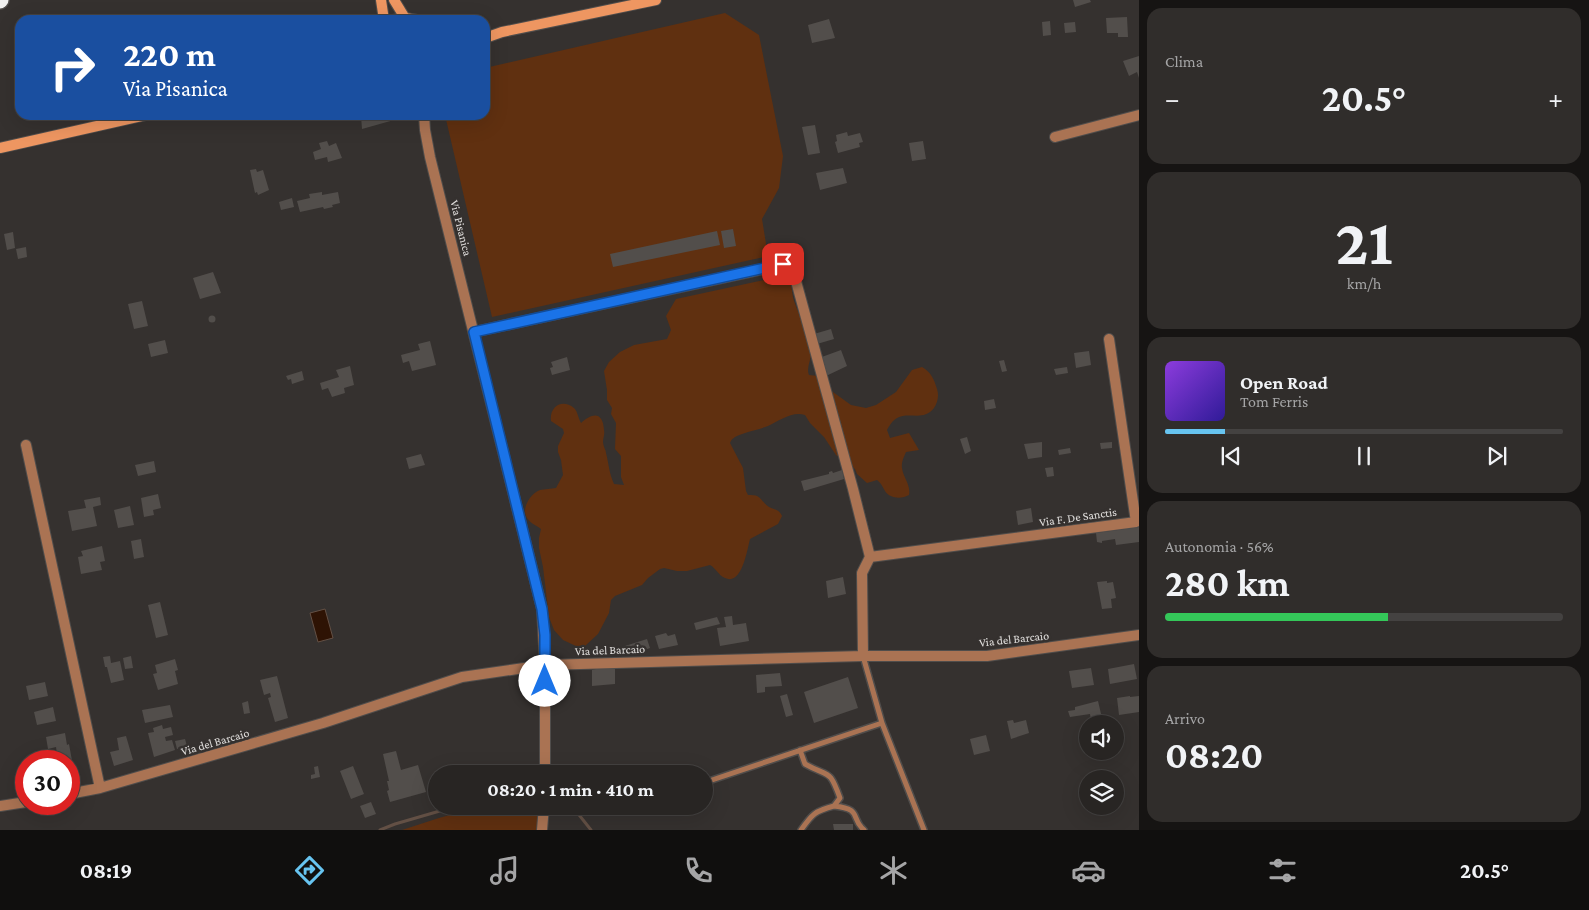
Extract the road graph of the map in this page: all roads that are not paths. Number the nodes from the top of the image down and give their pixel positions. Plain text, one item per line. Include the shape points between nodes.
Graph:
1 (381, 0) edge
2 (394, 0) edge
3 (656, 0) edge
4 (383, 15) edge
5 (403, 15) edge
6 (502, 32) junction
7 (490, 33) edge
8 (490, 36) edge
9 (1139, 115) edge
10 (124, 120) edge
11 (420, 120) edge
12 (424, 120) edge
13 (424, 130) junction
14 (1055, 138) dead end
15 (0, 148) edge
16 (474, 332) junction
17 (1109, 338) dead end
18 (26, 445) dead end
19 (870, 557) junction
20 (1139, 635) edge
21 (863, 656) junction
22 (545, 665) junction
23 (882, 723) junction
24 (800, 750) junction
25 (544, 765) edge
26 (713, 780) edge
27 (100, 788) junction
28 (80, 792) edge
29 (840, 798) junction
30 (15, 804) edge
31 (0, 806) edge
32 (834, 806) junction
33 (847, 808) junction
34 (543, 815) edge
35 (542, 830) edge
36 (801, 830) edge
37 (864, 830) edge
38 (924, 830) edge

1 - 4 main road
2 - 5 main road
3 - 6 main road
6 - 7 main road
6 - 8 main road
9 - 14 street
10 - 15 main road
11 - 13 street, Via Pisanica
12 - 13 street, Via Pisanica
13 - 16 street, Via Pisanica
16 - 19 street via 790,263
16 - 22 street, Via Pisanica via 542,609
17 - 19 street, Via F. De Sanctis via 1136,522
18 - 27 street
19 - 21 street via 862,573
20 - 21 street, Via del Barcaio via 987,656
21 - 22 street, Via del Barcaio
21 - 23 lane
22 - 25 street, Via Pisanica
22 - 27 street, Via del Barcaio via 462,677 323,723
23 - 24 lane
23 - 38 lane
24 - 26 lane
24 - 29 lane via 805,764 833,779
27 - 28 street, Via del Barcaio
29 - 32 lane
29 - 33 lane
30 - 31 street
32 - 33 lane
32 - 36 lane via 812,814
33 - 37 lane via 855,814
34 - 35 street

